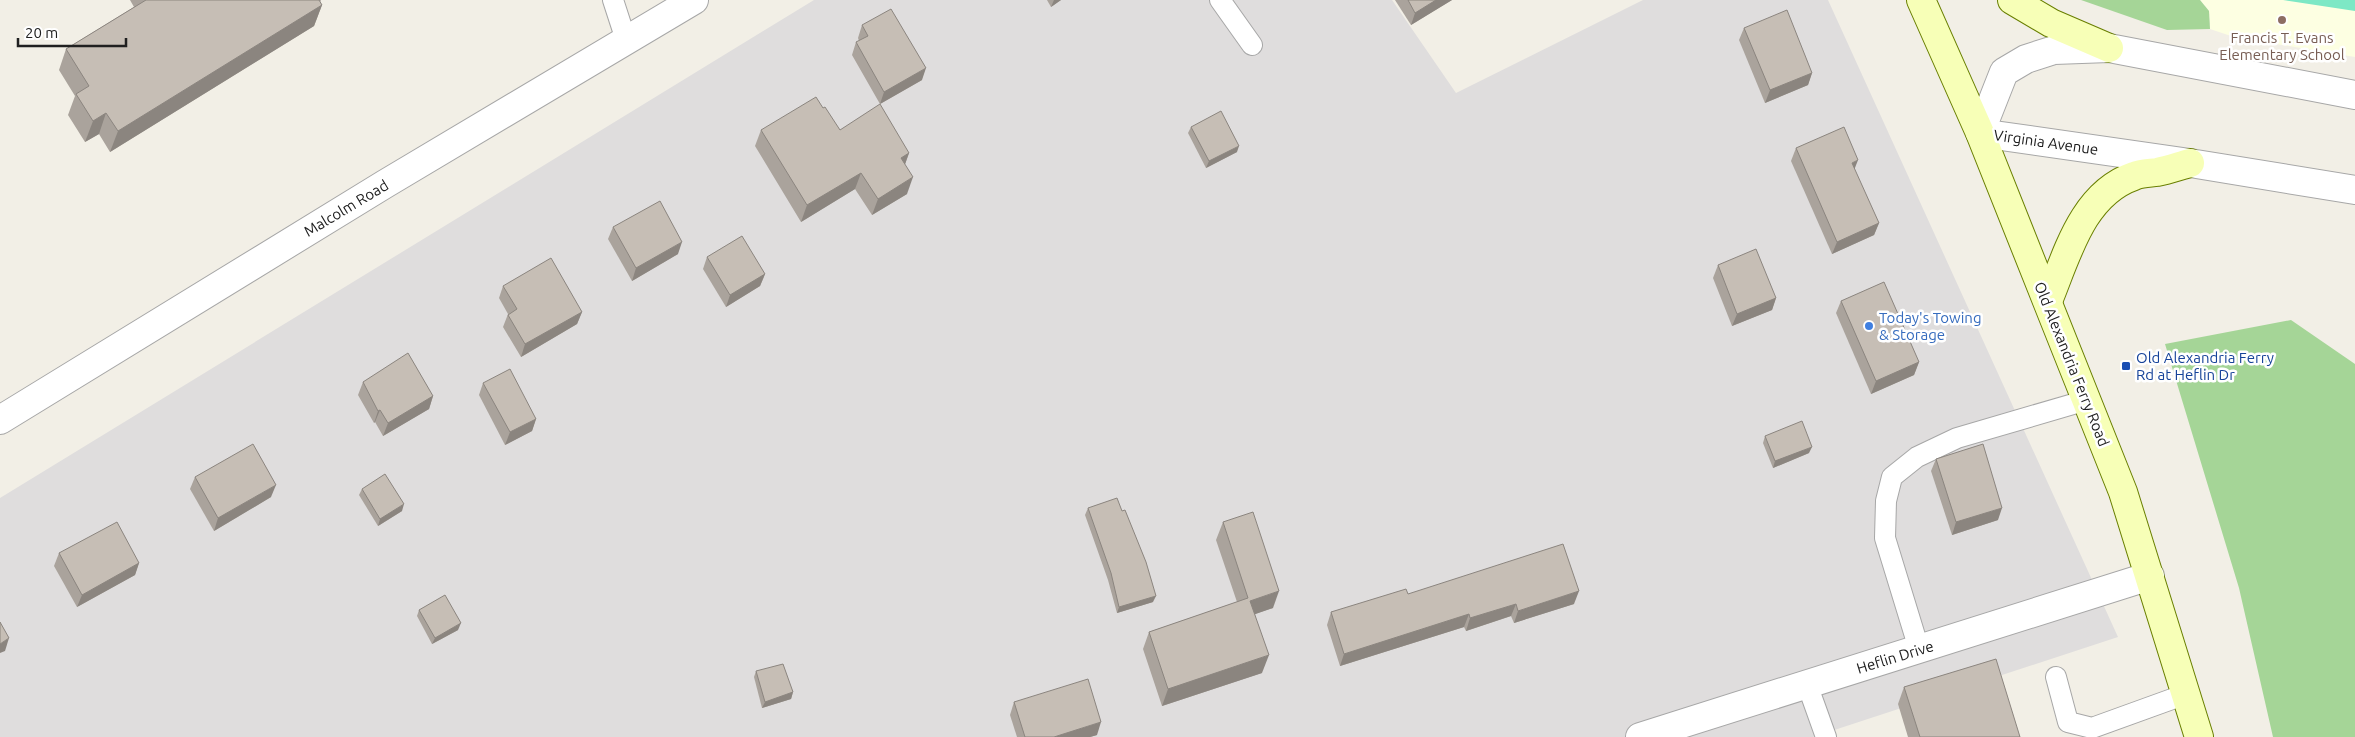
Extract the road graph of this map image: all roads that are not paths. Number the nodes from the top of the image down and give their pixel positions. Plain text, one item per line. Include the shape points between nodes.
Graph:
1 (613, 0) edge
2 (694, 0) edge
3 (1220, 0) edge
4 (1921, 0) edge
5 (2012, 0) edge
6 (626, 40) junction
7 (1252, 45) dead end
8 (2109, 48) junction
9 (2355, 95) edge
10 (1980, 133) junction
11 (2190, 163) junction
12 (2355, 190) edge
13 (2048, 301) junction
14 (2087, 400) junction
15 (0, 420) edge
16 (2150, 576) junction
17 (1918, 649) junction
18 (2056, 677) dead end
19 (1807, 684) junction
20 (2186, 694) junction
21 (1640, 737) edge
22 (1826, 737) edge
23 (2199, 737) edge

1 - 6 lane
2 - 6 street, Malcolm Road
3 - 7 lane
4 - 10 main road, Old Alexandria Ferry Road
5 - 8 main road via 2051,24
6 - 15 street, Malcolm Road
8 - 9 street, Virginia Avenue
8 - 10 street, Virginia Avenue via 2054,50 2026,59 2004,72
10 - 11 street, Virginia Avenue
10 - 13 main road, Old Alexandria Ferry Road
11 - 12 street, Virginia Avenue
11 - 13 main road via 2135,175 2105,193 2081,224
13 - 14 main road, Old Alexandria Ferry Road
14 - 16 main road, Old Alexandria Ferry Road via 2123,492
14 - 17 lane via 1957,438 1917,457 1892,477 1886,502 1885,538
16 - 17 street, Heflin Drive
16 - 20 main road, Old Alexandria Ferry Road
17 - 19 street, Heflin Drive
18 - 20 lane via 2068,722 2092,728
19 - 21 street, Heflin Drive
19 - 22 lane
20 - 23 main road, Old Alexandria Ferry Road

